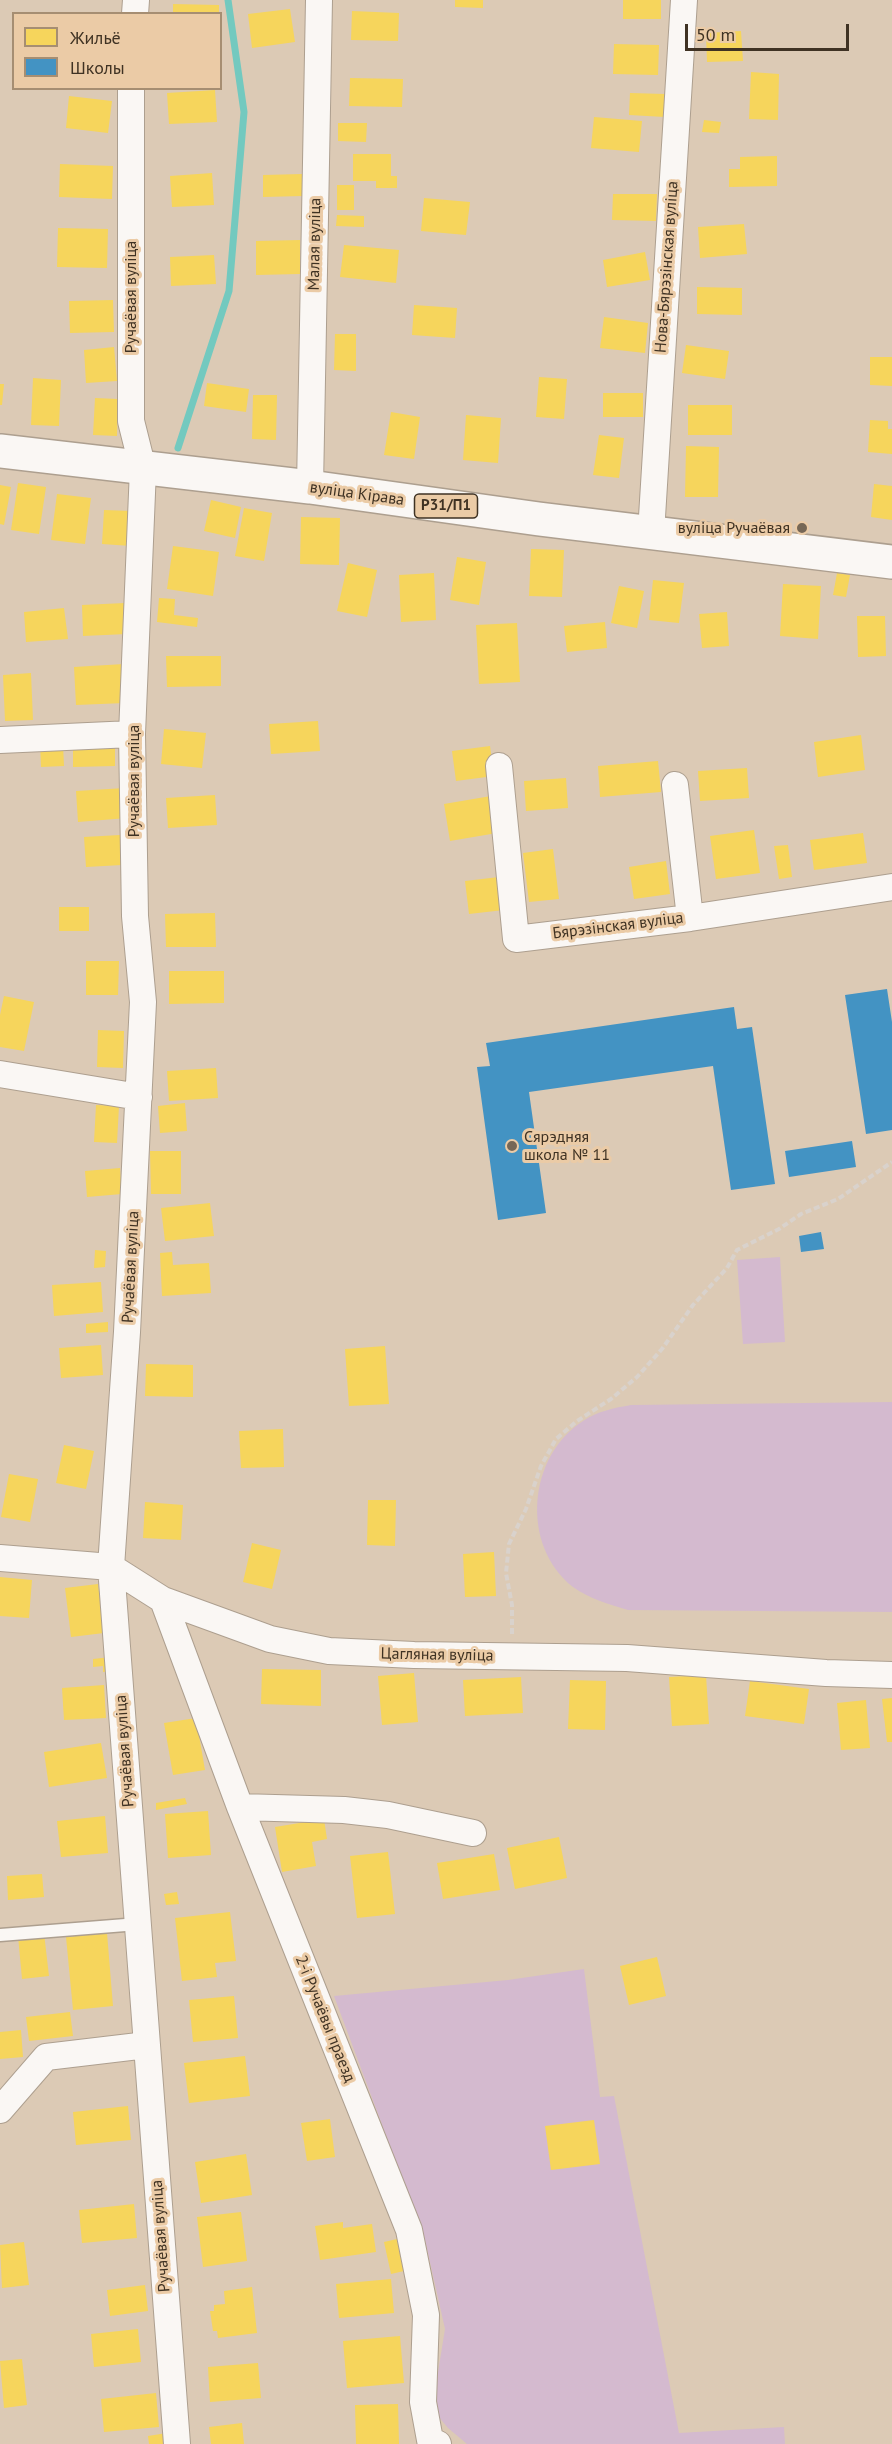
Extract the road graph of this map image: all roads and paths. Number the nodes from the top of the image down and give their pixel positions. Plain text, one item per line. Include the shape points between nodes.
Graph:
1 (319, 0) edge
2 (684, 0) edge
3 (131, 90) edge
4 (0, 451) edge
5 (143, 469) junction
6 (310, 487) junction
7 (651, 533) junction
8 (892, 562) edge
9 (132, 734) junction
10 (0, 740) edge
11 (499, 766) dead end
12 (675, 785) dead end
13 (892, 887) edge
14 (690, 918) junction
15 (0, 1074) edge
16 (140, 1097) junction
17 (892, 1162) edge
18 (0, 1558) edge
19 (111, 1568) junction
20 (163, 1600) junction
21 (510, 1656) junction
22 (892, 1675) edge
23 (240, 1807) junction
24 (473, 1833) dead end
25 (138, 1924) junction
26 (0, 1935) edge
27 (147, 2044) junction
28 (0, 2110) edge
29 (177, 2444) edge
30 (438, 2444) edge

1 - 6 street, Малая вуліца
2 - 7 street, Нова-Бярэзінская вуліца
3 - 5 street, Ручаёвая вуліца via 131,421
4 - 5 main road, вуліца Кірава / Р31/П1
5 - 6 main road, вуліца Кірава / Р31/П1
5 - 9 street, Ручаёвая вуліца
6 - 7 main road, вуліца Кірава / Р31/П1
7 - 8 main road, вуліца Кірава / Р31/П1
9 - 10 street
9 - 16 street, Ручаёвая вуліца via 135,916 143,1002
11 - 14 street, Бярэзінская вуліца via 516,939
12 - 14 street
13 - 14 street, Бярэзінская вуліца
15 - 16 street
16 - 19 street, Ручаёвая вуліца
17 - 21 path via 838,1199 801,1214 737,1250 727,1268 637,1377 556,1439 507,1551 513,1624
18 - 19 street, Цагляная вуліца
19 - 20 street, Цагляная вуліца
19 - 25 street, Ручаёвая вуліца
20 - 21 street, Цагляная вуліца via 302,1647 369,1653
20 - 23 street, 2-і Ручаёвы праезд
21 - 22 street, Цагляная вуліца via 627,1658
23 - 24 street via 344,1809
23 - 30 street, 2-і Ручаёвы праезд via 409,2230 426,2315 423,2402 430,2440
25 - 26 lane
25 - 27 street, Ручаёвая вуліца
27 - 28 street via 46,2057
27 - 29 street, Ручаёвая вуліца

